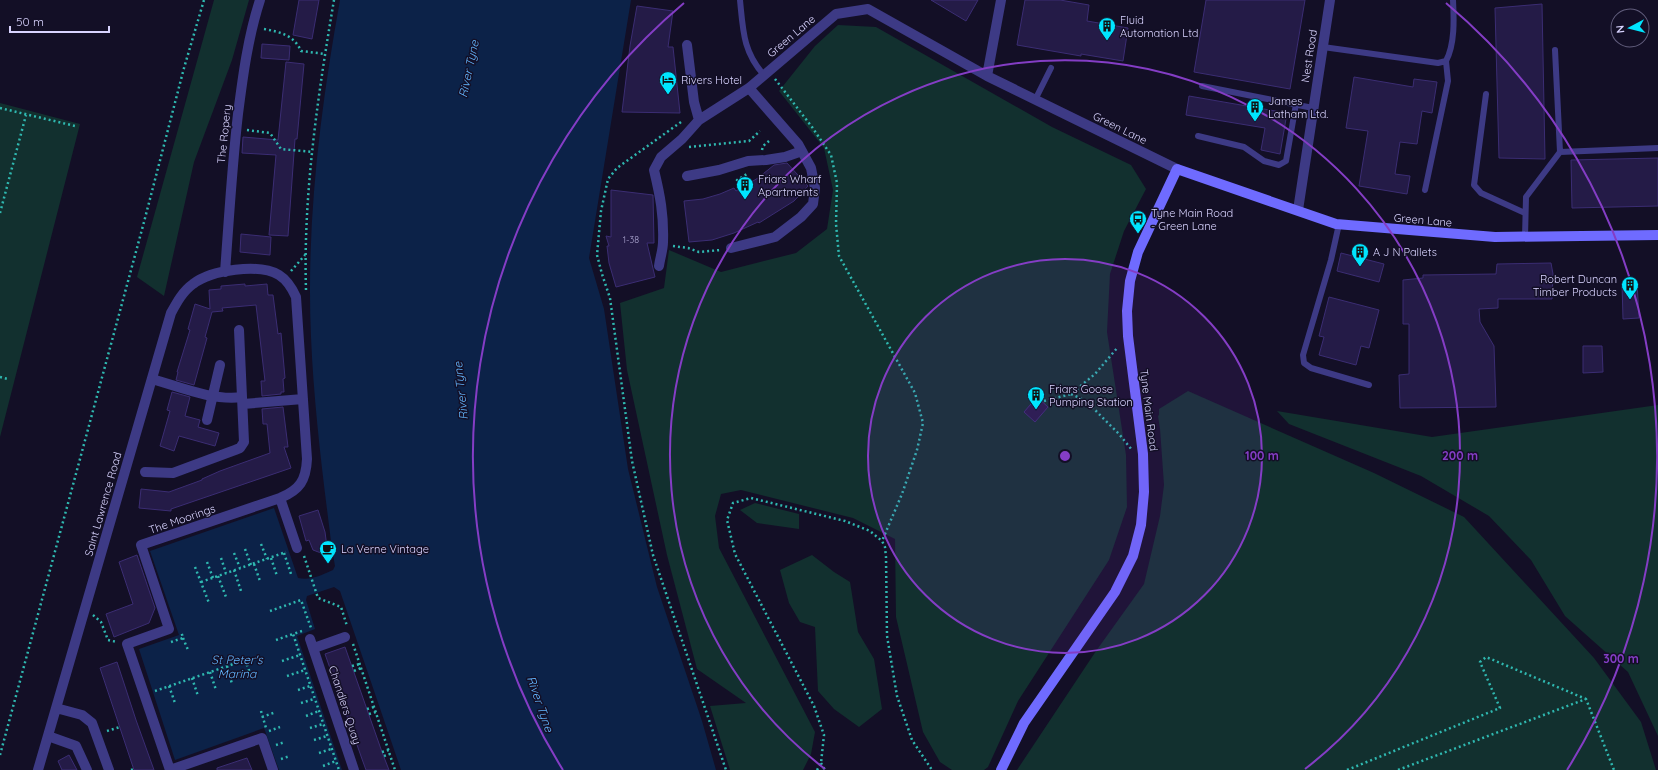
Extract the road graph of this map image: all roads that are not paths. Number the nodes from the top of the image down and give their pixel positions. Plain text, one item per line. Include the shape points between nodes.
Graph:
1 (260, 0) edge
2 (740, 0) edge
3 (1000, 0) edge
4 (1330, 0) edge
5 (1453, 0) edge
6 (868, 5) edge
7 (687, 45) dead end
8 (1323, 47) junction
9 (1555, 50) dead end
10 (1446, 61) junction
11 (1051, 68) dead end
12 (768, 72) junction
13 (987, 76) junction
14 (1202, 86) dead end
15 (749, 88) junction
16 (1486, 94) dead end
17 (1035, 100) junction
18 (1296, 104) junction
19 (1313, 108) junction
20 (699, 120) junction
21 (1198, 136) dead end
22 (1658, 148) edge
23 (802, 151) junction
24 (1560, 152) junction
25 (1177, 169) junction
26 (687, 176) dead end
27 (1425, 190) dead end
28 (1298, 210) junction
29 (1526, 213) junction
30 (1339, 224) junction
31 (1658, 235) edge
32 (1525, 237) junction
33 (731, 248) road end
34 (659, 266) dead end
35 (225, 272) junction
36 (239, 330) dead end
37 (220, 365) dead end
38 (152, 379) junction
39 (1369, 385) dead end
40 (212, 396) junction
41 (303, 399) junction
42 (243, 401) junction
43 (207, 420) dead end
44 (145, 472) dead end
45 (280, 498) junction
46 (300, 550) road end
47 (348, 636) road end
48 (56, 708) junction
49 (48, 736) junction
50 (275, 765) edge
51 (38, 770) edge
52 (88, 770) edge
53 (109, 770) edge
54 (354, 770) edge
55 (1001, 770) edge

1 - 35 street, The Ropery via 251,28 243,72
2 - 12 lane via 746,47 757,67
3 - 13 street
4 - 8 street, Nest Road
5 - 10 lane via 1453,27 1450,52
6 - 12 street, Green Lane via 836,14
6 - 13 street, Green Lane
7 - 20 street via 694,102
8 - 10 lane via 1438,63
8 - 19 street, Nest Road
9 - 24 lane
10 - 27 lane via 1448,81
11 - 17 lane
12 - 15 street, Green Lane
13 - 17 street, Green Lane
14 - 18 lane
15 - 20 street, Green Lane
15 - 23 street
16 - 29 lane via 1474,185 1481,193
17 - 25 street, Green Lane
18 - 19 lane
18 - 21 lane via 1286,160 1279,165 1264,161 1244,147
19 - 28 street, Nest Road
20 - 34 street, Green Lane via 677,144 660,157 654,170 663,223
22 - 24 lane
23 - 26 street
23 - 33 street via 811,168 816,188 814,204 775,237
24 - 29 lane via 1526,197
25 - 28 street, Green Lane
25 - 55 street, Tyne Main Road via 1138,252 1130,282 1128,336 1143,454 1144,492 1132,556 1115,592 1024,723
28 - 30 street, Green Lane
29 - 32 lane
30 - 32 street, Green Lane via 1496,237
30 - 39 lane via 1303,355 1304,363 1311,368
31 - 32 street, Green Lane
35 - 38 street, Saint Lawrence Road via 194,283 180,297 171,313
35 - 41 street, The Moorings via 247,269 274,272 284,279 292,290 297,306
36 - 42 street
37 - 40 street
38 - 40 street
38 - 48 street, Saint Lawrence Road
40 - 42 street
40 - 43 street
41 - 42 street
41 - 45 street, The Moorings via 307,459 305,476 296,489
42 - 44 street via 244,442 240,448 173,473
45 - 46 street
45 - 50 street, The Moorings via 141,546 169,629 127,644 170,770 262,738
47 - 54 street, Chandlers Quay via 312,644
48 - 49 street, Saint Lawrence Road
48 - 53 street via 82,715 92,723
49 - 51 street, Saint Lawrence Road
49 - 52 street via 76,746

